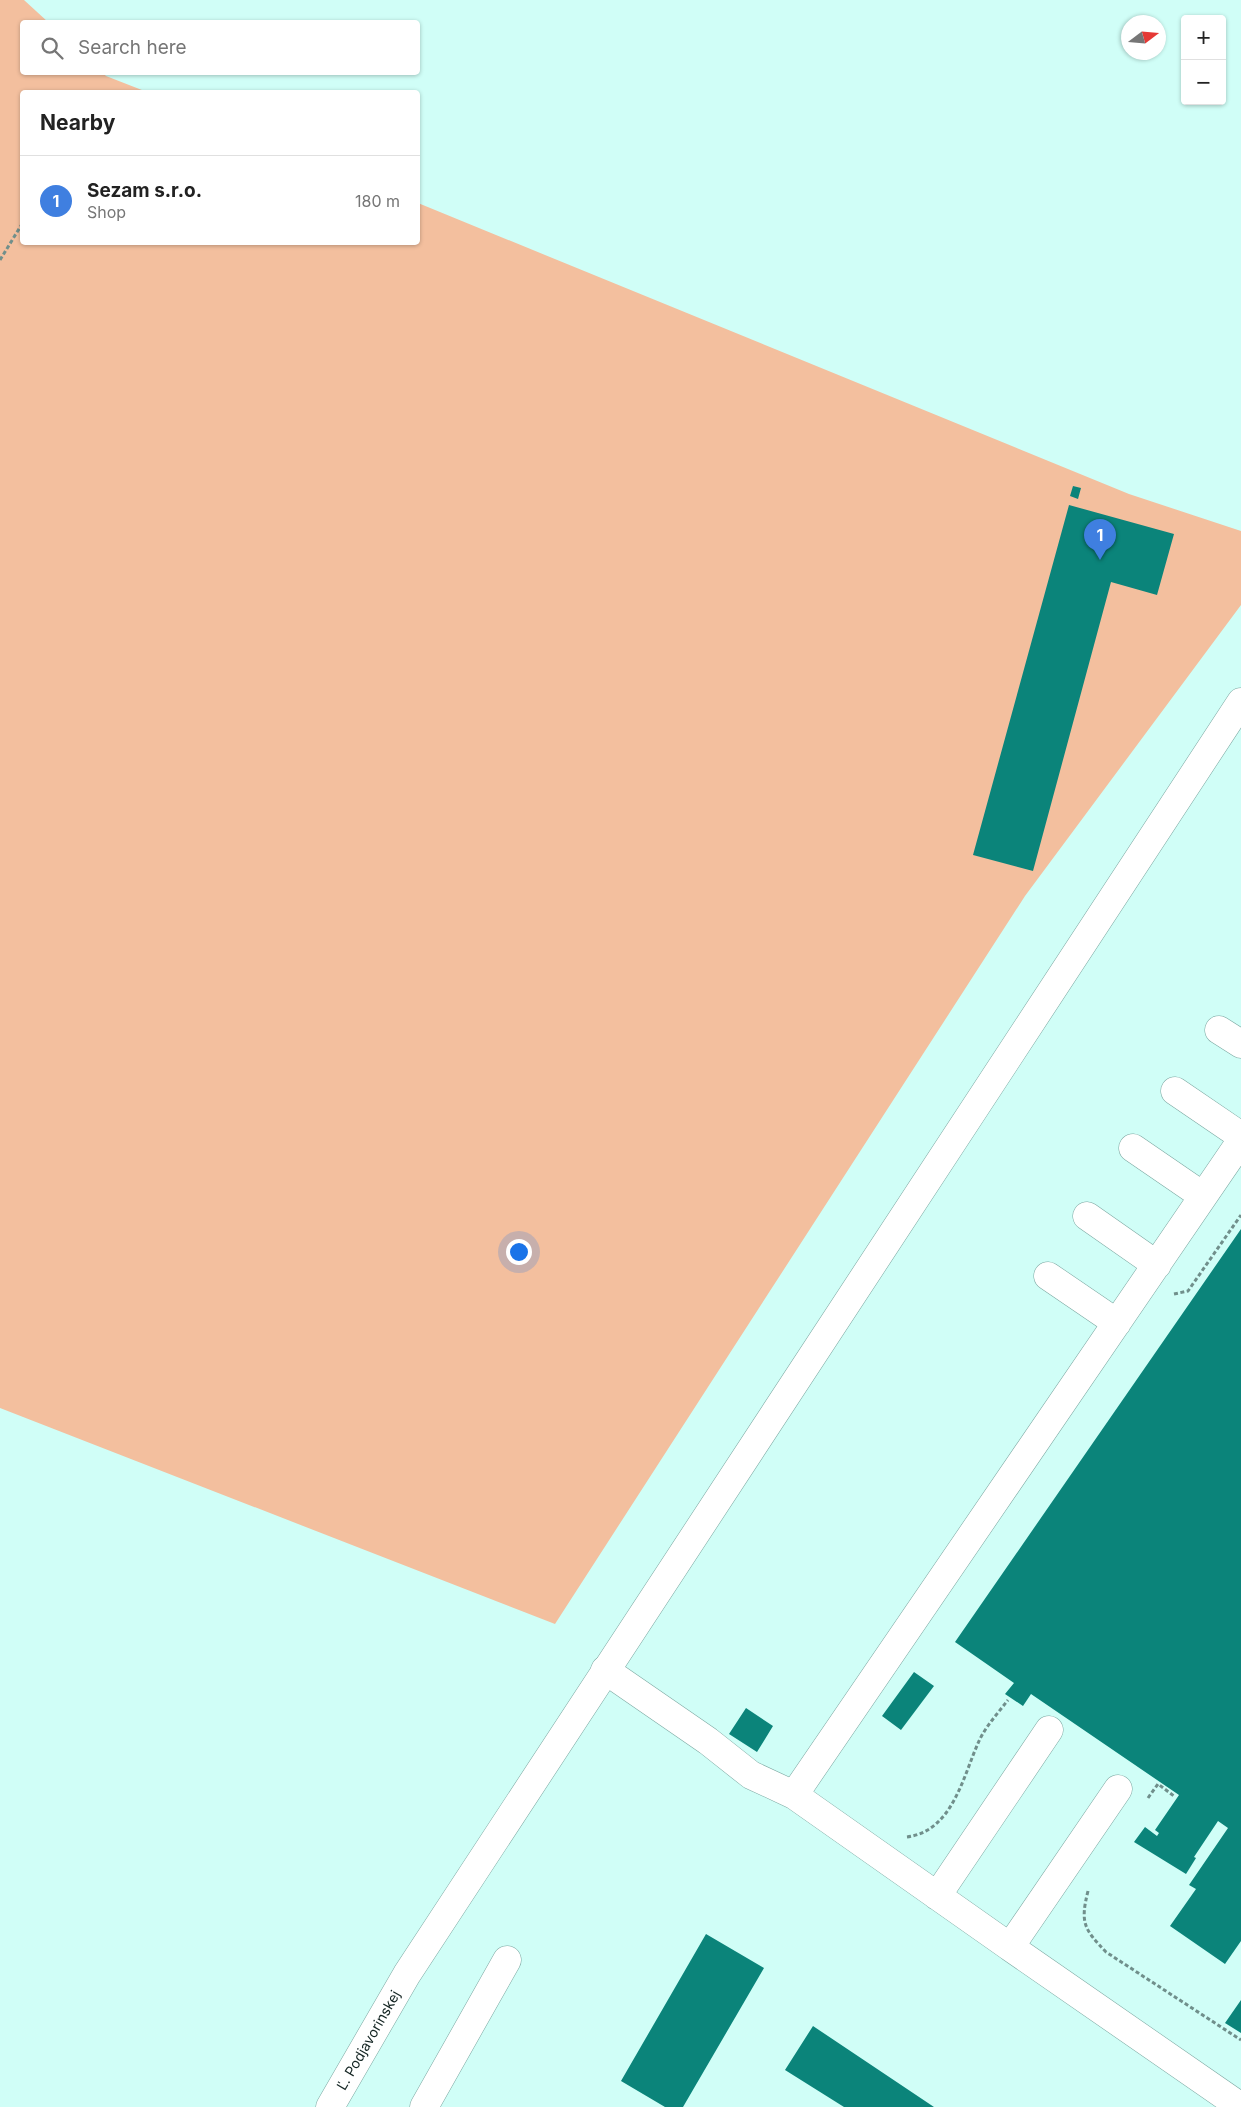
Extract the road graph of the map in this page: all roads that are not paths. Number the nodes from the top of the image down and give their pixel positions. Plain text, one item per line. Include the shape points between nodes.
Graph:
1 (1241, 702) edge
2 (1175, 1092) dead end
3 (1241, 1136) edge
4 (1241, 1141) edge
5 (1133, 1148) dead end
6 (1203, 1196) junction
7 (1087, 1216) dead end
8 (1156, 1265) junction
9 (1048, 1276) dead end
10 (1117, 1322) junction
11 (605, 1670) junction
12 (1049, 1730) dead end
13 (1118, 1790) dead end
14 (794, 1795) junction
15 (937, 1896) junction
16 (1010, 1947) junction
17 (507, 1960) dead end
18 (330, 2107) edge
19 (424, 2107) edge
20 (1241, 2107) edge

1 - 11 main road, Ľ. Podjavorinskej
2 - 3 main road
4 - 6 main road
5 - 6 main road
6 - 8 main road
7 - 8 main road
8 - 10 main road
9 - 10 main road
10 - 14 main road
11 - 14 main road via 751,1775
11 - 18 main road, Ľ. Podjavorinskej via 407,1974
12 - 15 main road
13 - 16 main road
14 - 15 main road
15 - 16 main road
16 - 20 main road
17 - 19 main road

